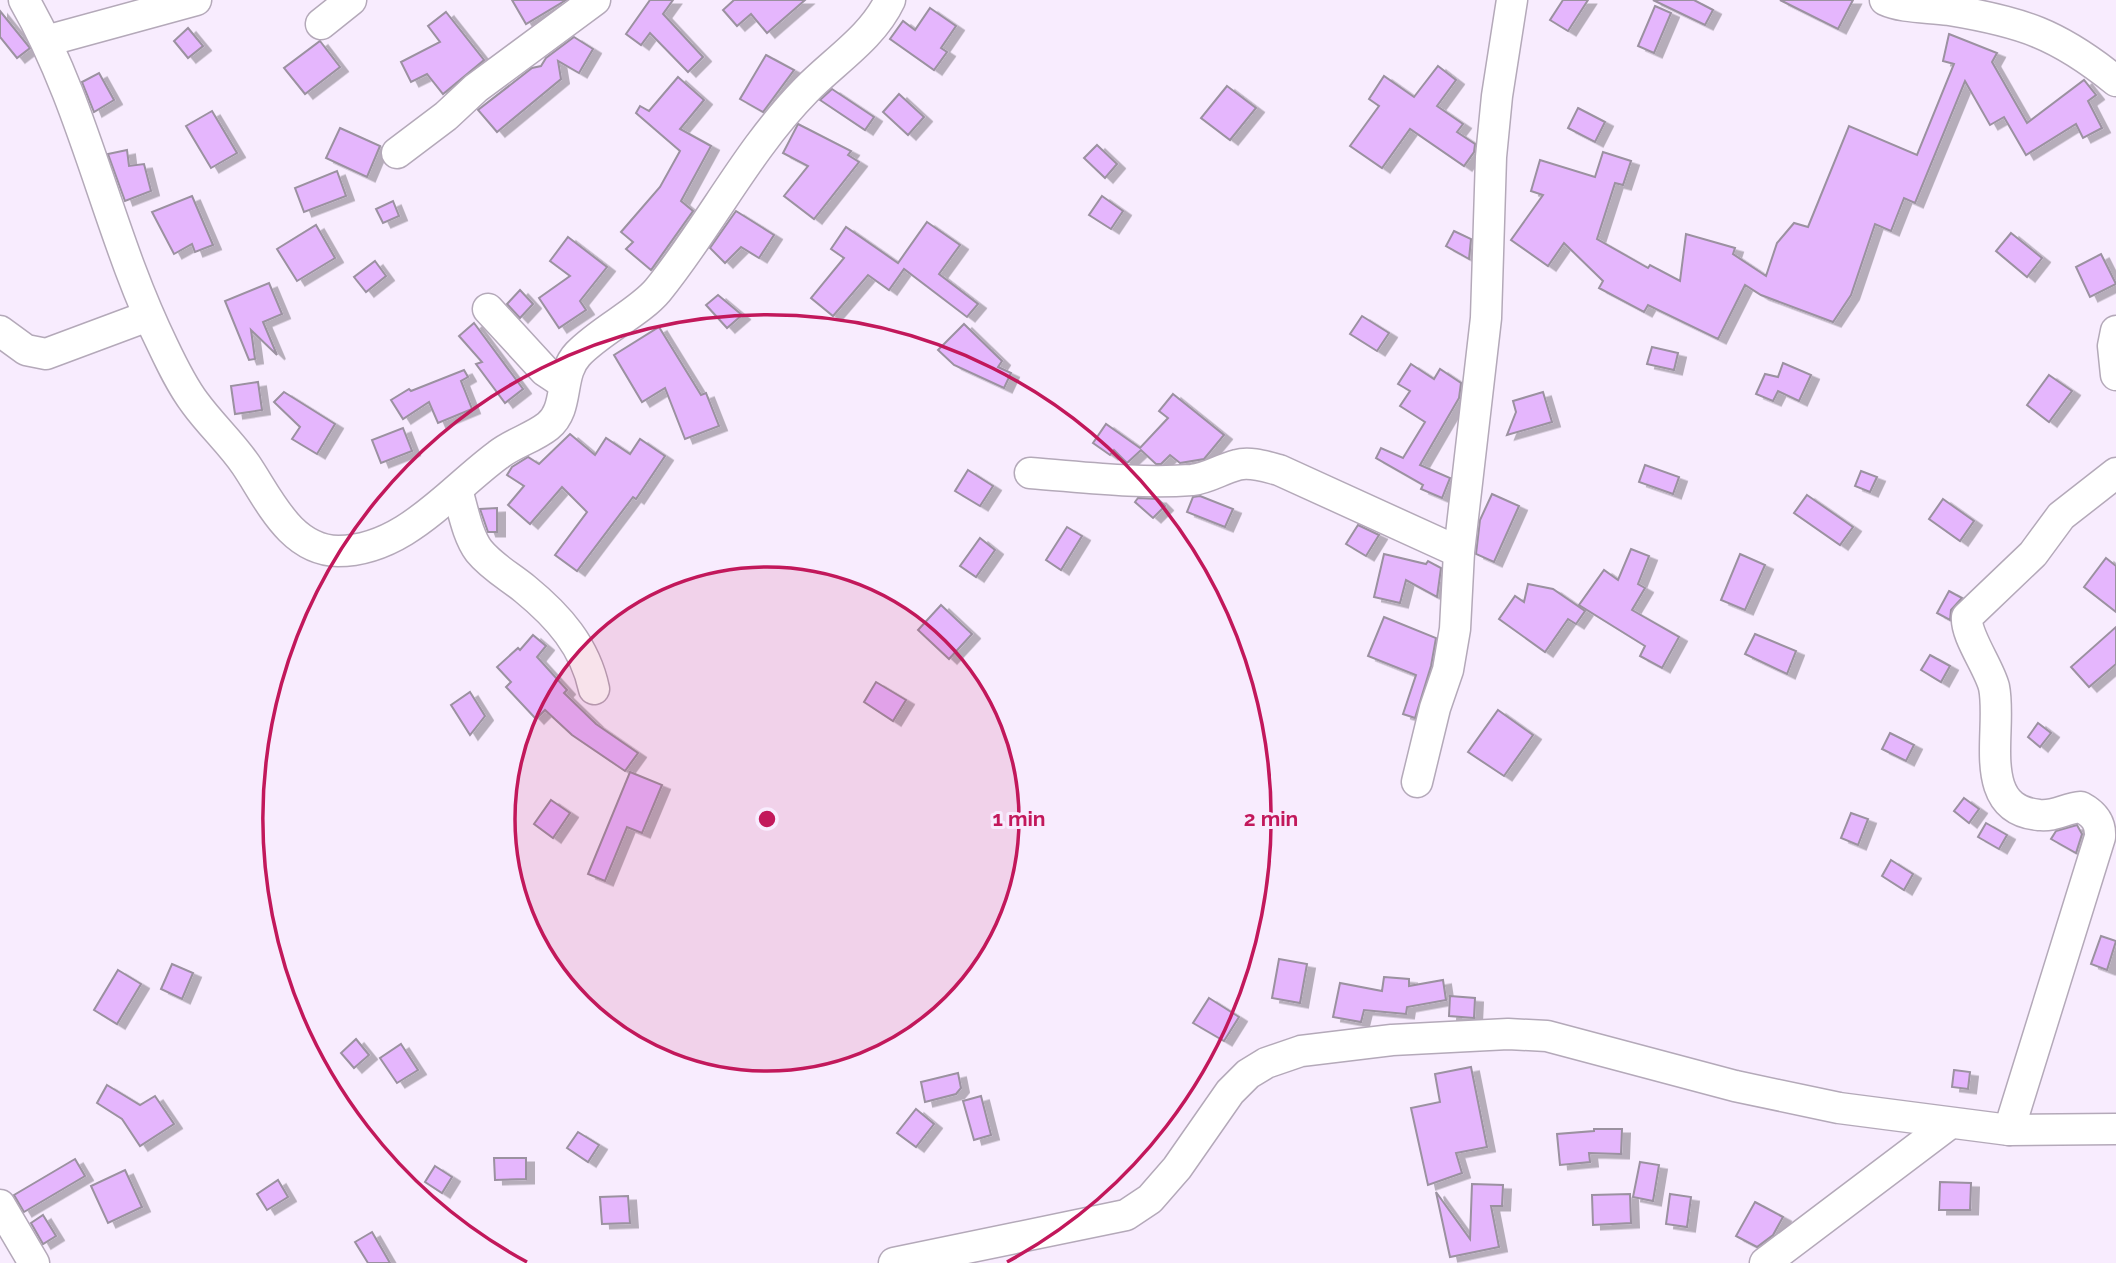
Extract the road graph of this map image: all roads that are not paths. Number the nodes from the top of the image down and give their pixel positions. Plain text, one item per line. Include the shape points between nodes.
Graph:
1 (24, 0) edge
2 (195, 0) edge
3 (351, 0) edge
4 (595, 0) edge
5 (890, 0) edge
6 (1512, 0) edge
7 (1885, 0) edge
8 (321, 24) dead end
9 (46, 41) junction
10 (2116, 81) edge
11 (397, 153) dead end
12 (488, 309) dead end
13 (148, 316) junction
14 (0, 331) edge
15 (2116, 331) edge
16 (2116, 375) edge
17 (563, 383) junction
18 (1031, 473) dead end
19 (2116, 473) edge
20 (457, 490) junction
21 (1458, 552) junction
22 (594, 689) dead end
23 (1417, 782) dead end
24 (1949, 1124) junction
25 (2116, 1129) edge
26 (2009, 1130) junction
27 (0, 1205) edge
28 (34, 1263) edge
29 (894, 1263) edge
30 (1765, 1263) edge

1 - 9 street
2 - 9 street
3 - 8 street
4 - 11 street
5 - 17 street via 868,31 805,90 772,130 653,295 575,358
6 - 21 street via 1497,96 1486,318
7 - 10 street via 1993,18 2030,29 2080,52
9 - 13 street
12 - 17 street via 545,371
13 - 14 street via 46,354 26,350
13 - 20 street via 194,402 235,450 286,526 305,541 334,551 366,549 397,535
15 - 16 street
17 - 20 street via 558,416 547,427 511,445
18 - 21 street via 1192,480 1238,464 1257,465 1279,470
19 - 26 street via 2061,516 2025,562 1967,617 1995,692 1995,769 2000,791 2014,808 2052,815 2081,807 2101,826
20 - 22 street via 477,548 490,564 551,611 589,666
21 - 23 street via 1455,629 1448,670
24 - 26 street
24 - 29 street via 1735,1086 1547,1036 1392,1040 1314,1050 1266,1063 1248,1074 1150,1199 1126,1214
24 - 30 street
25 - 26 street
27 - 28 street

